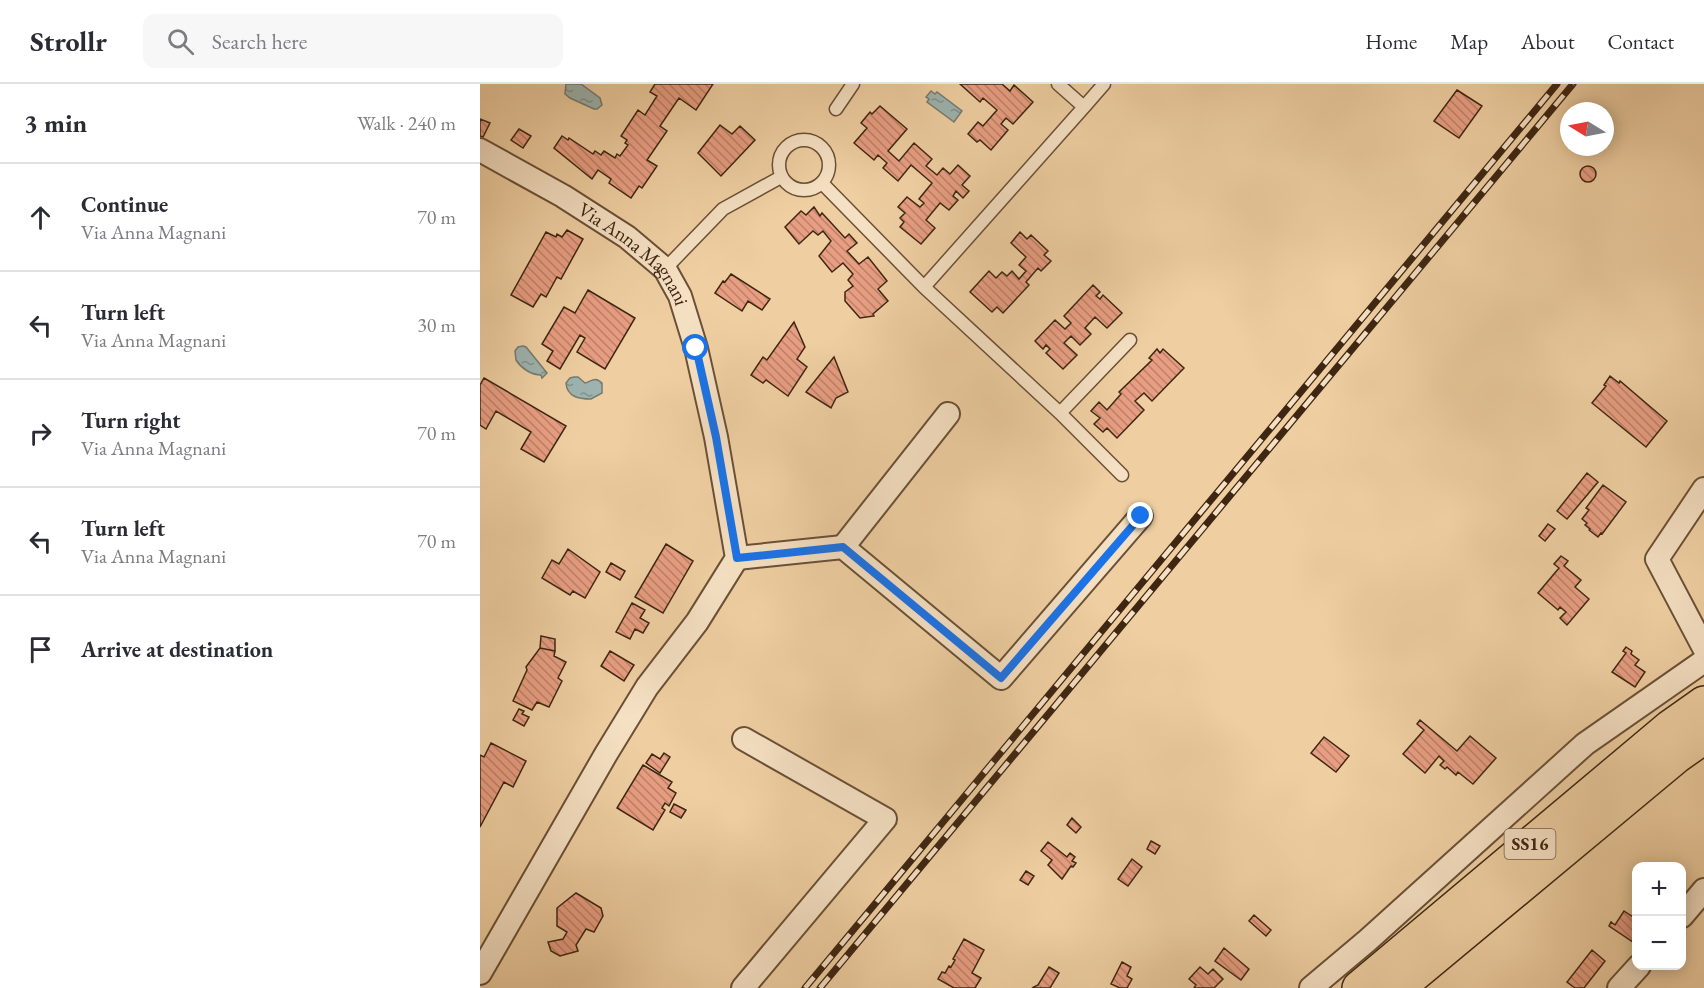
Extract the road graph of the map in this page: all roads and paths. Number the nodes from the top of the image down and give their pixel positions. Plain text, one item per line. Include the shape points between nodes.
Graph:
1 (853, 84) edge
2 (1058, 84) edge
3 (1104, 84) edge
4 (1084, 107) junction
5 (836, 109) dead end
6 (480, 150) edge
7 (782, 177) junction
8 (822, 183) junction
9 (665, 269) junction
10 (924, 287) junction
11 (1130, 340) dead end
12 (1060, 413) junction
13 (948, 414) dead end
14 (1122, 475) dead end
15 (1704, 489) edge
16 (1141, 516) dead end
17 (843, 547) junction
18 (737, 558) junction
19 (1704, 648) edge
20 (1704, 661) edge
21 (1704, 704) edge
22 (1704, 737) edge
23 (744, 740) dead end
24 (1704, 890) edge
25 (1686, 911) edge
26 (1635, 970) edge
27 (480, 973) edge
28 (743, 988) edge
29 (1311, 988) edge
30 (1359, 988) edge
31 (1398, 988) edge
32 (1619, 988) edge

1 - 5 lane
2 - 4 lane
3 - 4 lane
4 - 10 lane
6 - 9 street, Via Anna Magnani via 618,231
7 - 8 lane via 801,190
7 - 8 lane via 779,160 787,146 794,141 810,140 827,154 829,169
7 - 9 lane via 723,209
8 - 10 lane
9 - 18 street, Via Anna Magnani via 680,296 696,348
10 - 12 lane
11 - 12 lane
12 - 14 lane
13 - 17 street
15 - 19 street via 1658,559
16 - 17 street via 1001,678
17 - 18 street
18 - 27 street via 697,622 647,687
20 - 29 street via 1585,744
21 - 30 highway, SS16 via 1670,728
22 - 31 highway, SS16
23 - 28 street via 885,819
24 - 25 street
26 - 32 street

